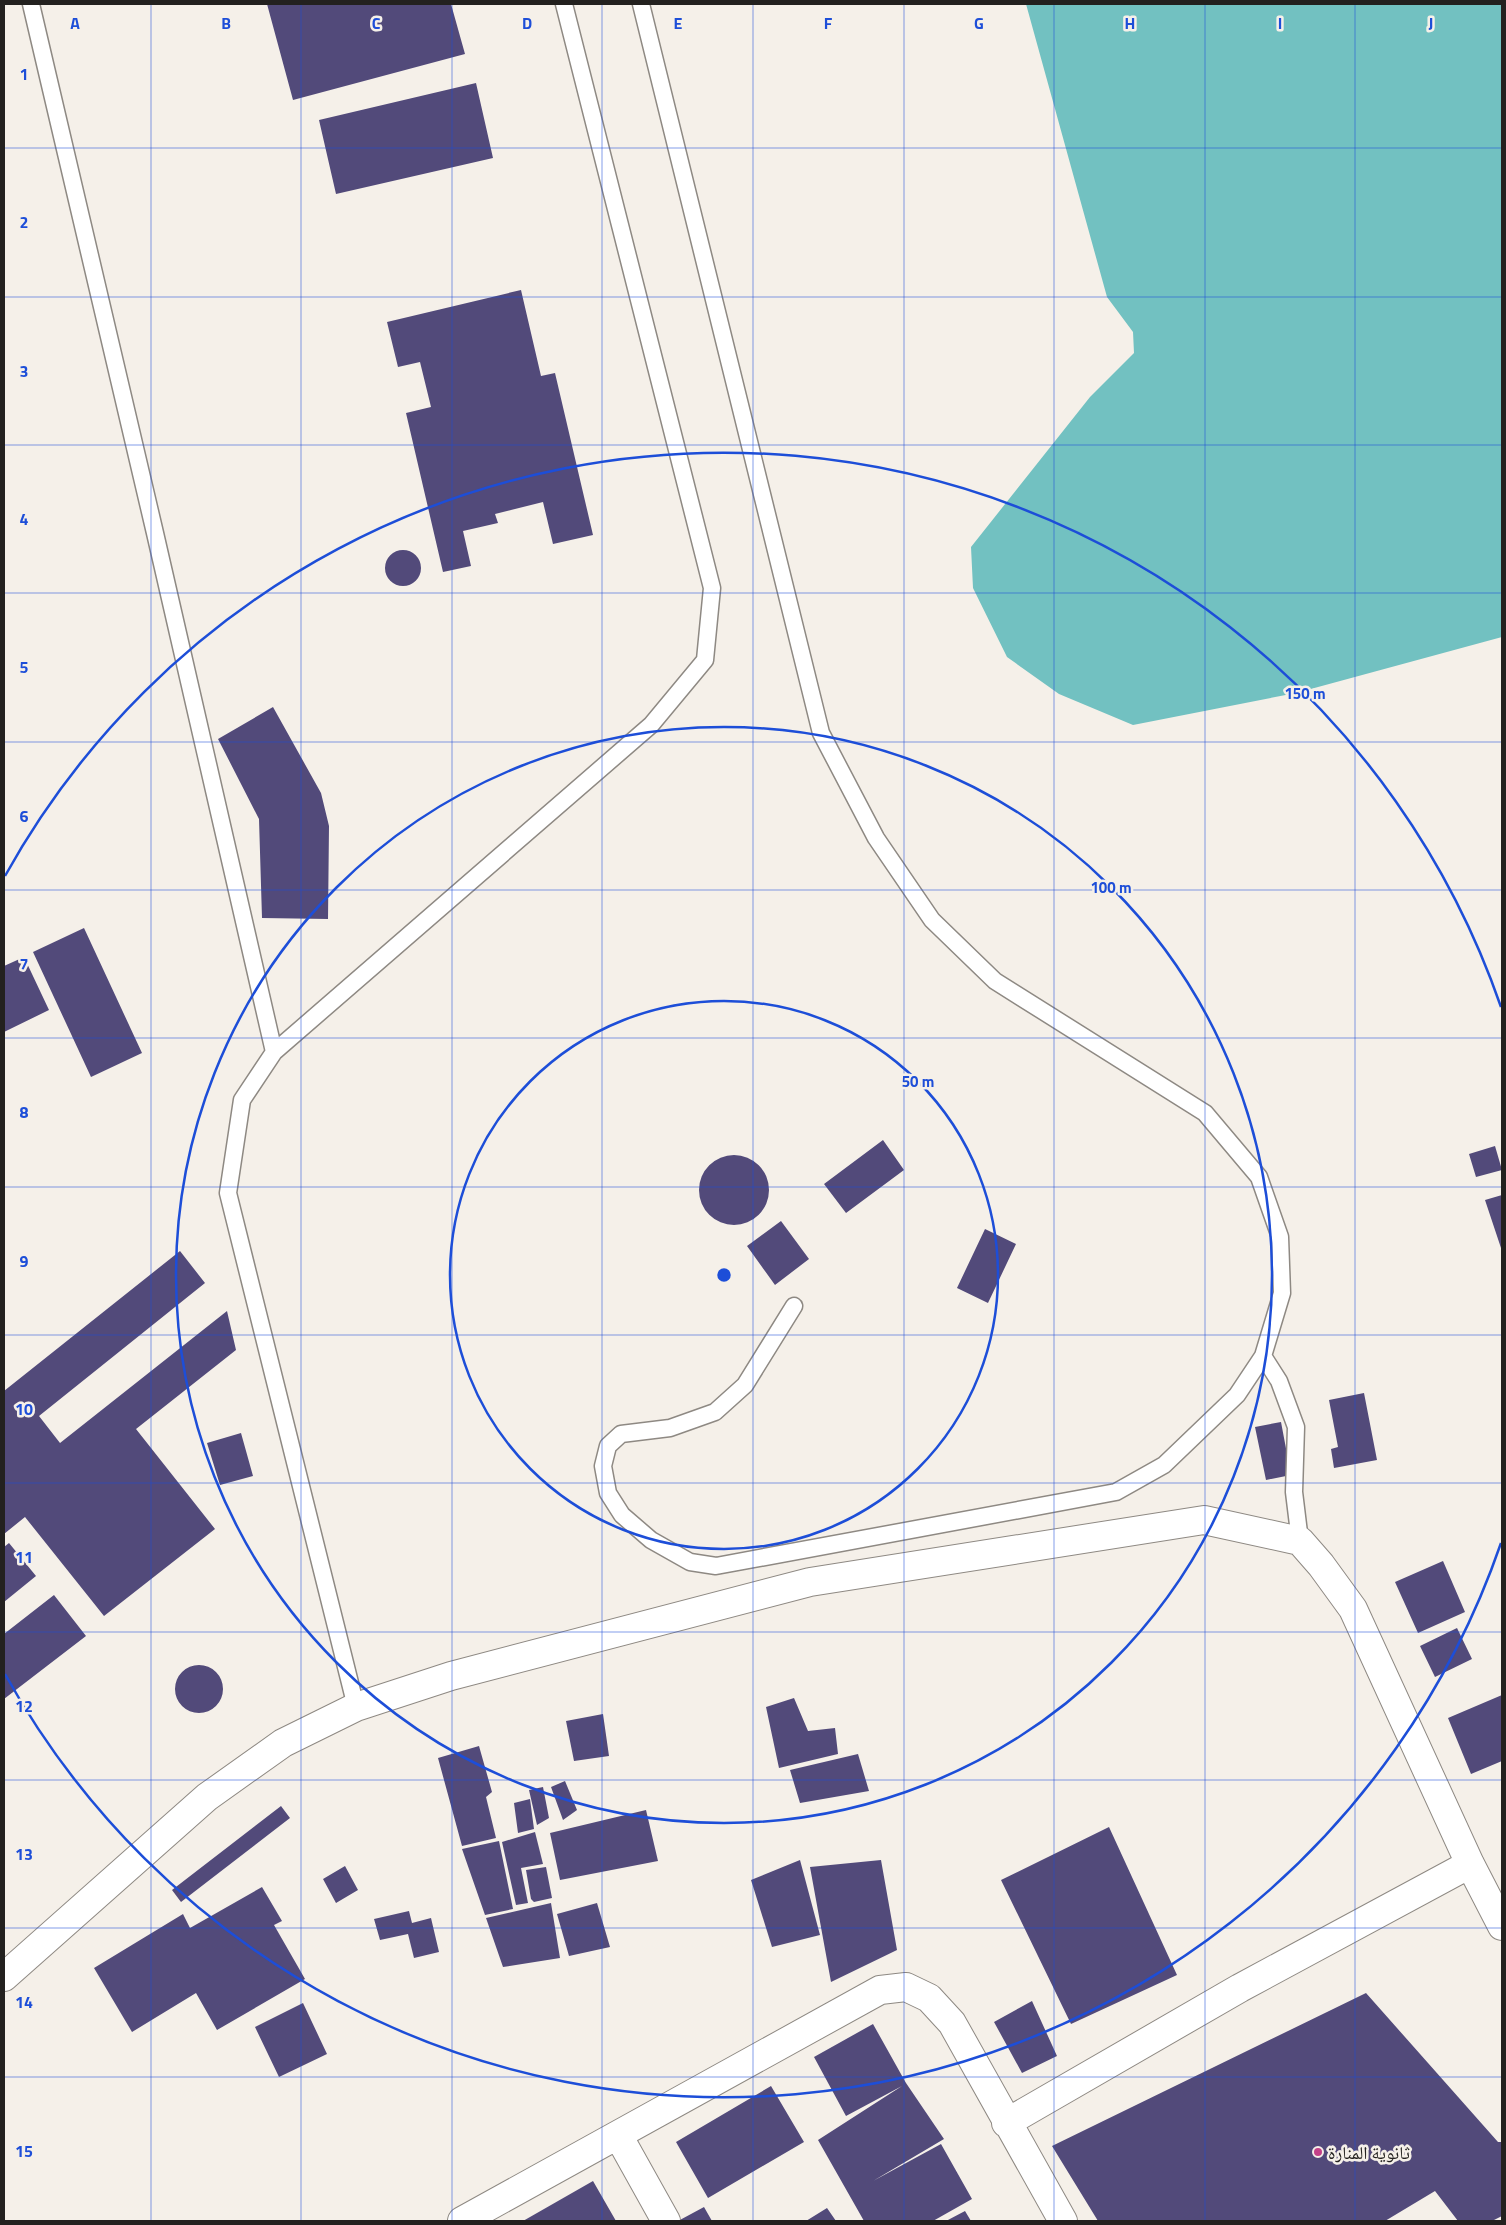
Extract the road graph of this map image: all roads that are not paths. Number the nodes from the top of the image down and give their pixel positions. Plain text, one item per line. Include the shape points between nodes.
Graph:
1 (31, 4) edge
2 (564, 4) edge
3 (642, 4) edge
4 (274, 1052) junction
5 (794, 1306) dead end
6 (1263, 1356) junction
7 (1300, 1541) junction
8 (356, 1707) junction
9 (1470, 1864) junction
10 (1502, 1926) edge
11 (4, 1977) edge
12 (1006, 2123) junction
13 (618, 2135) junction
14 (462, 2221) edge
15 (666, 2221) edge
16 (1063, 2221) edge

1 - 4 lane
2 - 4 lane via 712,588 705,660 651,725
3 - 6 lane via 821,733 876,838 932,920 995,981 1205,1113 1259,1177 1280,1237 1282,1293
4 - 8 lane via 242,1100 228,1193
5 - 6 lane via 745,1385 716,1412 670,1428 621,1434 608,1446 603,1466 608,1493 622,1516 651,1540 690,1562 716,1566 1116,1492 1164,1465 1237,1395
6 - 7 lane via 1279,1381 1296,1427 1294,1492
7 - 8 street via 1204,1520 810,1582 451,1676
7 - 9 street via 1353,1609
8 - 11 street via 283,1743 207,1797
9 - 10 street
9 - 12 street via 1240,1988
12 - 13 street via 952,2023 929,1998 906,1987 880,1990
12 - 16 street
13 - 14 street
13 - 15 street

